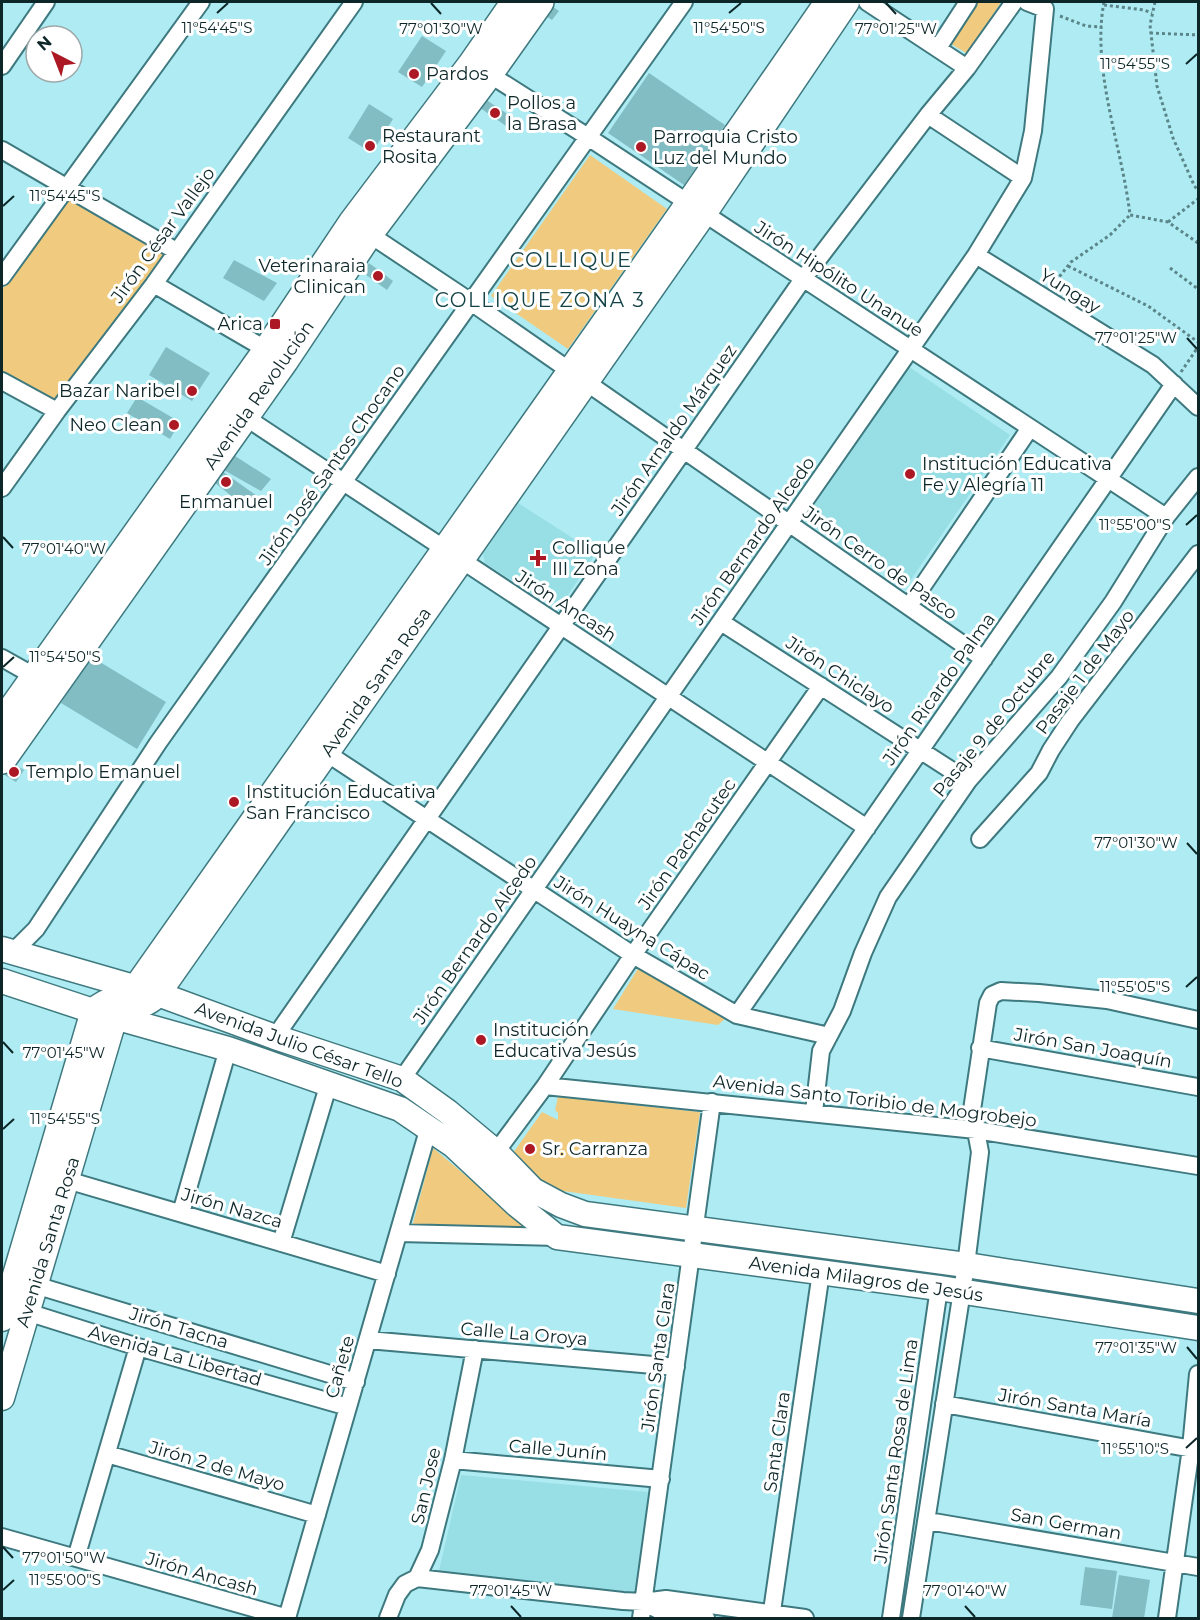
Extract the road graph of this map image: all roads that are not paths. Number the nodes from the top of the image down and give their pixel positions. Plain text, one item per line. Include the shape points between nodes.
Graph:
1 (46, 2) edge
2 (201, 2) edge
3 (354, 2) edge
4 (515, 2) edge
5 (540, 2) edge
6 (684, 2) edge
7 (827, 2) edge
8 (846, 2) edge
9 (867, 2) edge
10 (968, 2) edge
11 (1014, 2) edge
12 (1027, 2) edge
13 (938, 48) junction
14 (2, 66) edge
15 (967, 68) junction
16 (489, 75) junction
17 (928, 116) junction
18 (588, 137) junction
19 (2, 150) edge
20 (1023, 178) junction
21 (67, 188) junction
22 (696, 208) junction
23 (369, 234) junction
24 (176, 251) junction
25 (976, 255) junction
26 (2, 277) edge
27 (803, 279) junction
28 (154, 284) junction
29 (471, 302) junction
30 (267, 350) junction
31 (910, 350) junction
32 (578, 376) junction
33 (2, 381) edge
34 (1174, 384) junction
35 (1198, 407) edge
36 (57, 411) junction
37 (245, 417) junction
38 (1030, 428) junction
39 (684, 450) junction
40 (1198, 477) edge
41 (1107, 480) junction
42 (344, 482) junction
43 (2, 488) edge
44 (1166, 517) junction
45 (789, 523) junction
46 (453, 554) junction
47 (1198, 554) edge
48 (909, 606) junction
49 (721, 622) junction
50 (561, 626) junction
51 (2, 658) edge
52 (984, 658) junction
53 (34, 676) junction
54 (820, 686) junction
55 (668, 697) junction
56 (2, 723) edge
57 (318, 747) junction
58 (920, 750) junction
59 (2, 760) edge
60 (768, 763) junction
61 (968, 781) junction
62 (427, 819) junction
63 (867, 828) junction
64 (980, 839) dead end
65 (534, 890) junction
66 (7, 950) edge
67 (633, 955) junction
68 (2, 981) edge
69 (146, 991) junction
70 (104, 1014) junction
71 (737, 1015) junction
72 (1198, 1020) edge
73 (829, 1036) junction
74 (275, 1037) junction
75 (980, 1048) junction
76 (228, 1049) junction
77 (402, 1079) junction
78 (329, 1083) junction
79 (545, 1086) junction
80 (1198, 1087) edge
81 (712, 1101) junction
82 (814, 1112) junction
83 (429, 1127) junction
84 (976, 1130) junction
85 (496, 1152) junction
86 (1198, 1166) edge
87 (482, 1171) junction
88 (66, 1180) junction
89 (561, 1205) joint
90 (181, 1213) junction
91 (537, 1222) joint
92 (694, 1229) junction
93 (399, 1233) junction
94 (557, 1237) junction
95 (281, 1243) junction
96 (692, 1254) junction
97 (966, 1265) junction
98 (821, 1272) junction
99 (387, 1274) junction
100 (17, 1279) edge
101 (950, 1290) junction
102 (1198, 1301) edge
103 (9, 1310) edge
104 (1198, 1328) edge
105 (368, 1340) junction
106 (138, 1347) junction
107 (475, 1349) junction
108 (676, 1367) junction
109 (1198, 1374) edge
110 (356, 1382) junction
111 (2, 1398) edge
112 (944, 1404) junction
113 (348, 1407) junction
114 (1195, 1449) edge
115 (107, 1454) junction
116 (453, 1460) junction
117 (661, 1479) junction
118 (317, 1515) junction
119 (928, 1521) junction
120 (2, 1537) edge
121 (76, 1558) junction
122 (1176, 1563) junction
123 (1198, 1567) edge
124 (417, 1578) junction
125 (642, 1610) edge
126 (771, 1616) edge
127 (288, 1618) edge
128 (388, 1618) edge
129 (706, 1618) edge
130 (805, 1618) edge
131 (891, 1618) edge
132 (911, 1618) edge
133 (1167, 1618) edge

1 - 14 street
2 - 21 street
3 - 24 street, Jirón César Vallejo
4 - 30 main road, Avenida Revolución via 352,223
5 - 16 main road, Avenida Revolución
6 - 18 street, Jirón José Santos Chocano
7 - 22 street, Avenida Santa Rosa
8 - 22 street, Avenida Santa Rosa
9 - 13 street
10 - 13 street
11 - 15 street, Jirón Arnaldo Márquez
12 - 20 street, Jirón Bernardo Alcedo via 1045,9 1033,131
13 - 15 street
15 - 17 street, Jirón Arnaldo Márquez
16 - 18 street, Jirón Hipólito Unanue
16 - 23 main road, Avenida Revolución
17 - 20 street
17 - 27 street, Jirón Arnaldo Márquez
18 - 22 street, Jirón Hipólito Unanue
18 - 29 street, Jirón José Santos Chocano
19 - 21 street
20 - 25 street, Jirón Bernardo Alcedo
21 - 24 street
21 - 26 street
22 - 27 street, Jirón Hipólito Unanue
22 - 32 street, Avenida Santa Rosa
23 - 29 street, Jirón Cerro de Pasco
23 - 37 main road, Avenida Revolución
24 - 28 street, Jirón César Vallejo
25 - 31 street, Jirón Bernardo Alcedo
25 - 34 street, Yungay via 1153,365
27 - 31 street, Jirón Hipólito Unanue
27 - 39 street, Jirón Arnaldo Márquez
28 - 30 street
28 - 36 street, Jirón César Vallejo
29 - 32 street, Jirón Cerro de Pasco
29 - 42 street, Jirón José Santos Chocano
30 - 53 main road, Avenida Revolución
31 - 38 street, Jirón Hipólito Unanue
31 - 45 street, Jirón Bernardo Alcedo
32 - 39 street, Jirón Cerro de Pasco
32 - 46 street, Avenida Santa Rosa
33 - 36 street
34 - 35 street, Yungay
34 - 41 street, Jirón Ricardo Palma
36 - 43 street, Jirón César Vallejo
37 - 42 street, Jirón Ancash
37 - 59 main road, Avenida Revolución
38 - 41 street, Jirón Hipólito Unanue
38 - 48 street
39 - 45 street, Jirón Cerro de Pasco
39 - 50 street, Jirón Arnaldo Márquez
40 - 44 street, Pasaje 9 de Octubre
41 - 44 street, Jirón Hipólito Unanue
41 - 52 street, Jirón Ricardo Palma
42 - 46 street, Jirón Ancash
42 - 66 street, Jirón José Santos Chocano via 158,743 36,929
44 - 61 street, Pasaje 9 de Octubre via 1113,602 1059,677
45 - 48 street, Jirón Cerro de Pasco
45 - 49 street, Jirón Bernardo Alcedo
46 - 50 street, Jirón Ancash
46 - 57 street, Avenida Santa Rosa
47 - 64 street, Pasaje 1 de Mayo via 1070,721 1039,773
48 - 52 street, Jirón Cerro de Pasco
49 - 54 street, Jirón Chiclayo
49 - 55 street, Jirón Bernardo Alcedo
50 - 55 street, Jirón Ancash
50 - 62 street, Jirón Arnaldo Márquez
51 - 53 street
52 - 58 street, Jirón Ricardo Palma
53 - 56 main road, Avenida Revolución
54 - 58 street, Jirón Chiclayo
54 - 60 street, Jirón Pachacutec
55 - 60 street, Jirón Ancash
55 - 65 street, Jirón Bernardo Alcedo
57 - 62 street, Jirón Huayna Cápac
57 - 69 street, Avenida Santa Rosa
58 - 61 street, Jirón Chiclayo
58 - 63 street, Jirón Ricardo Palma
60 - 63 street, Jirón Ancash
60 - 67 street, Jirón Pachacutec
61 - 73 street, Pasaje 9 de Octubre via 888,897
62 - 65 street, Jirón Huayna Cápac
62 - 74 street, Jirón Arnaldo Márquez
63 - 71 street, Jirón Ricardo Palma
65 - 67 street, Jirón Huayna Cápac
65 - 77 street, Jirón Bernardo Alcedo
66 - 69 street, Avenida Julio César Tello
67 - 71 street, Jirón Huayna Cápac
67 - 79 street, Jirón Pachacutec
68 - 70 street, Avenida Julio César Tello
69 - 70 street, Avenida Santa Rosa via 151,1002
69 - 74 street, Avenida Julio César Tello
70 - 76 street, Avenida Julio César Tello
70 - 88 street, Avenida Santa Rosa
70 - 100 street, Avenida Santa Rosa
71 - 73 street, Jirón Huayna Cápac
72 - 75 street via 1107,1000 1001,991 992,995 988,1003
73 - 82 street, Pasaje 9 de Octubre via 821,1051
74 - 77 street, Avenida Julio César Tello
75 - 80 street, Jirón San Joaquín
75 - 84 street via 972,1110
76 - 78 street, Avenida Julio César Tello
76 - 90 street
77 - 85 street, Avenida Julio César Tello
78 - 83 street, Avenida Julio César Tello via 400,1109
78 - 95 street
79 - 81 street, Avenida Santo Toribio de Mogrobejo
79 - 85 street, Jirón Pachacutec
81 - 82 street, Avenida Santo Toribio de Mogrobejo
81 - 92 street, Jirón Santa Clara
82 - 84 street, Avenida Santo Toribio de Mogrobejo
83 - 87 street, Avenida Julio César Tello
83 - 93 street, Cañete
84 - 86 street, Avenida Santo Toribio de Mogrobejo
84 - 97 street via 980,1152
85 - 87 street, Jirón Pachacutec
85 - 89 street, Avenida Julio César Tello via 533,1190
87 - 91 street, Avenida Julio César Tello
88 - 90 street, Jirón Nazca
88 - 100 street, Avenida Santa Rosa
89 - 92 street, Avenida Milagros de Jesús via 585,1214
90 - 95 street, Jirón Nazca
91 - 94 street, Avenida Milagros de Jesús
92 - 96 street, Jirón Santa Clara
92 - 97 street, Avenida Milagros de Jesús
93 - 94 street
93 - 99 street, Cañete
94 - 96 street, Avenida Milagros de Jesús
95 - 99 street, Jirón Nazca
96 - 98 street, Avenida Milagros de Jesús
96 - 108 street, Jirón Santa Clara
97 - 101 street
97 - 102 street, Avenida Milagros de Jesús
98 - 101 street, Avenida Milagros de Jesús
98 - 126 street, Santa Clara
99 - 105 street, Cañete
100 - 103 street, Avenida Santa Rosa
100 - 110 street, Jirón Tacna
101 - 104 street, Avenida Milagros de Jesús
101 - 112 street
101 - 131 street, Jirón Santa Rosa de Lima
103 - 106 street, Avenida La Libertad
103 - 111 street, Avenida Santa Rosa
105 - 107 street, Calle La Oroya
105 - 110 street, Cañete
106 - 113 street, Avenida La Libertad
106 - 115 street
107 - 108 street, Calle La Oroya
107 - 116 street, San Jose
108 - 117 street, Jirón Santa Clara
109 - 114 street
110 - 113 street, Cañete
112 - 114 street, Jirón Santa María
112 - 119 street
113 - 118 street, Cañete
114 - 122 street
115 - 118 street, Jirón 2 de Mayo
115 - 121 street
116 - 117 street, Calle Junín
116 - 124 street, San Jose via 430,1550
117 - 125 street, Jirón Santa Clara
118 - 127 street, Cañete
119 - 122 street, San German
119 - 132 street
120 - 121 street, Jirón Ancash
121 - 127 street, Jirón Ancash
122 - 123 street, San German
122 - 133 street
124 - 125 street
124 - 128 street, San Jose via 405,1584 397,1595
125 - 126 street via 666,1599
125 - 129 street
126 - 130 street

